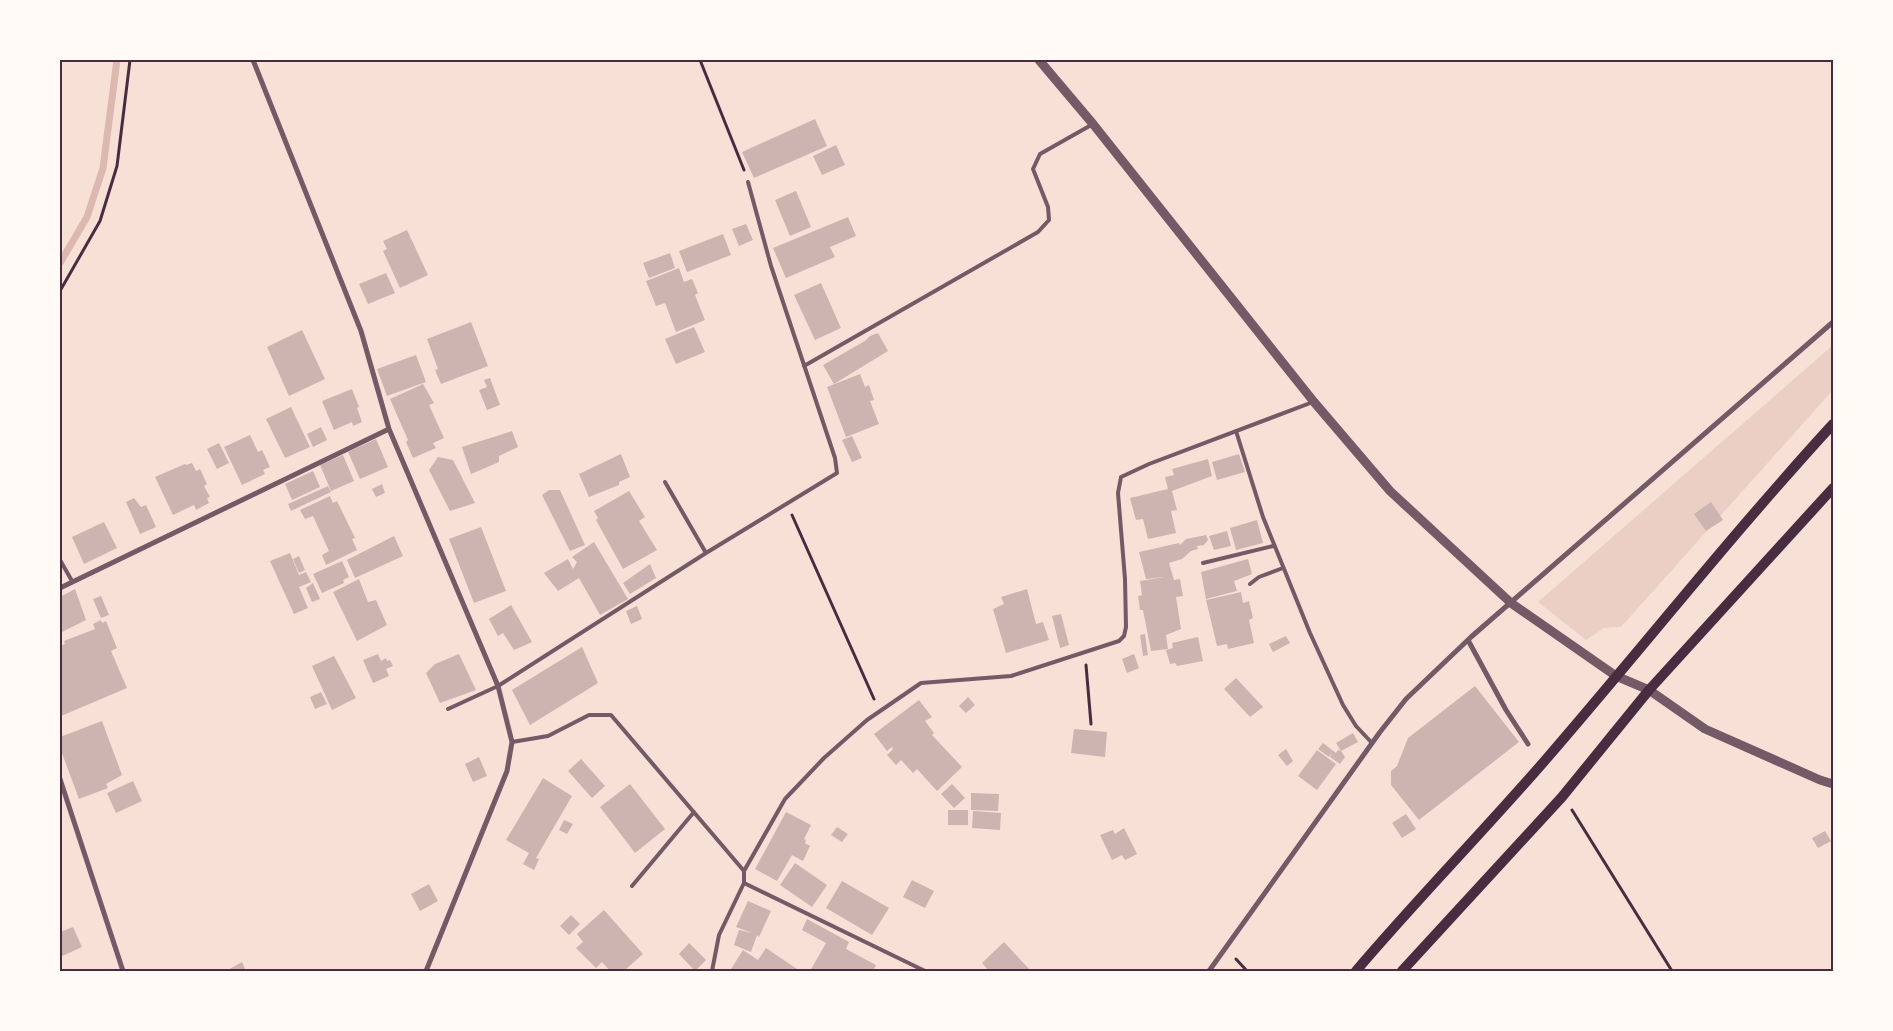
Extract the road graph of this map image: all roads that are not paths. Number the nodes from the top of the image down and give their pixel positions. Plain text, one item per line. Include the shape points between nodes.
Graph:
1 (253, 60) edge
2 (1039, 60) edge
3 (1094, 124) junction
4 (748, 182) road end
5 (1833, 322) edge
6 (804, 366) junction
7 (1314, 402) junction
8 (1833, 424) edge
9 (389, 429) junction
10 (1236, 431) junction
11 (665, 482) dead end
12 (1833, 488) edge
13 (1273, 546) junction
14 (706, 553) junction
15 (60, 560) edge
16 (1203, 563) dead end
17 (1283, 568) junction
18 (72, 581) junction
19 (1250, 584) dead end
20 (60, 588) edge
21 (1511, 603) junction
22 (1468, 640) junction
23 (1616, 676) junction
24 (498, 686) junction
25 (1649, 690) junction
26 (448, 709) dead end
27 (512, 742) junction
28 (1372, 743) junction
29 (1528, 744) dead end
30 (60, 779) edge
31 (1833, 784) edge
32 (694, 812) junction
33 (744, 871) junction
34 (744, 883) junction
35 (632, 886) dead end
36 (123, 971) edge
37 (426, 971) edge
38 (712, 971) edge
39 (925, 971) edge
40 (1209, 971) edge
41 (1356, 971) edge
42 (1402, 971) edge

1 - 9 street via 361,331
2 - 3 street
3 - 6 lane via 1040,154 1033,168 1048,207 1049,220 1038,232
3 - 7 street
4 - 6 lane
5 - 21 street
6 - 14 lane via 835,458 837,474
7 - 10 lane
7 - 21 street via 1390,491
8 - 23 main road
9 - 18 street
9 - 24 street
10 - 13 lane
10 - 33 lane via 1121,477 1118,493 1126,626 1119,641 1011,676 920,683 879,711 824,758 784,799
11 - 14 lane
12 - 25 main road
13 - 16 lane
13 - 17 lane
14 - 24 lane
15 - 18 lane
17 - 19 lane
17 - 28 lane via 1344,705 1356,726
18 - 20 street
21 - 22 street
21 - 23 street
22 - 28 street via 1406,699
22 - 29 street
23 - 25 street
23 - 41 main road
24 - 26 lane
24 - 27 street
25 - 31 street via 1706,730
25 - 42 main road via 1562,797
27 - 32 lane via 548,736 589,715 611,715
27 - 37 street via 507,771
28 - 40 street
30 - 36 street
32 - 33 lane
32 - 35 lane
33 - 34 lane
34 - 38 lane via 720,935
34 - 39 lane

